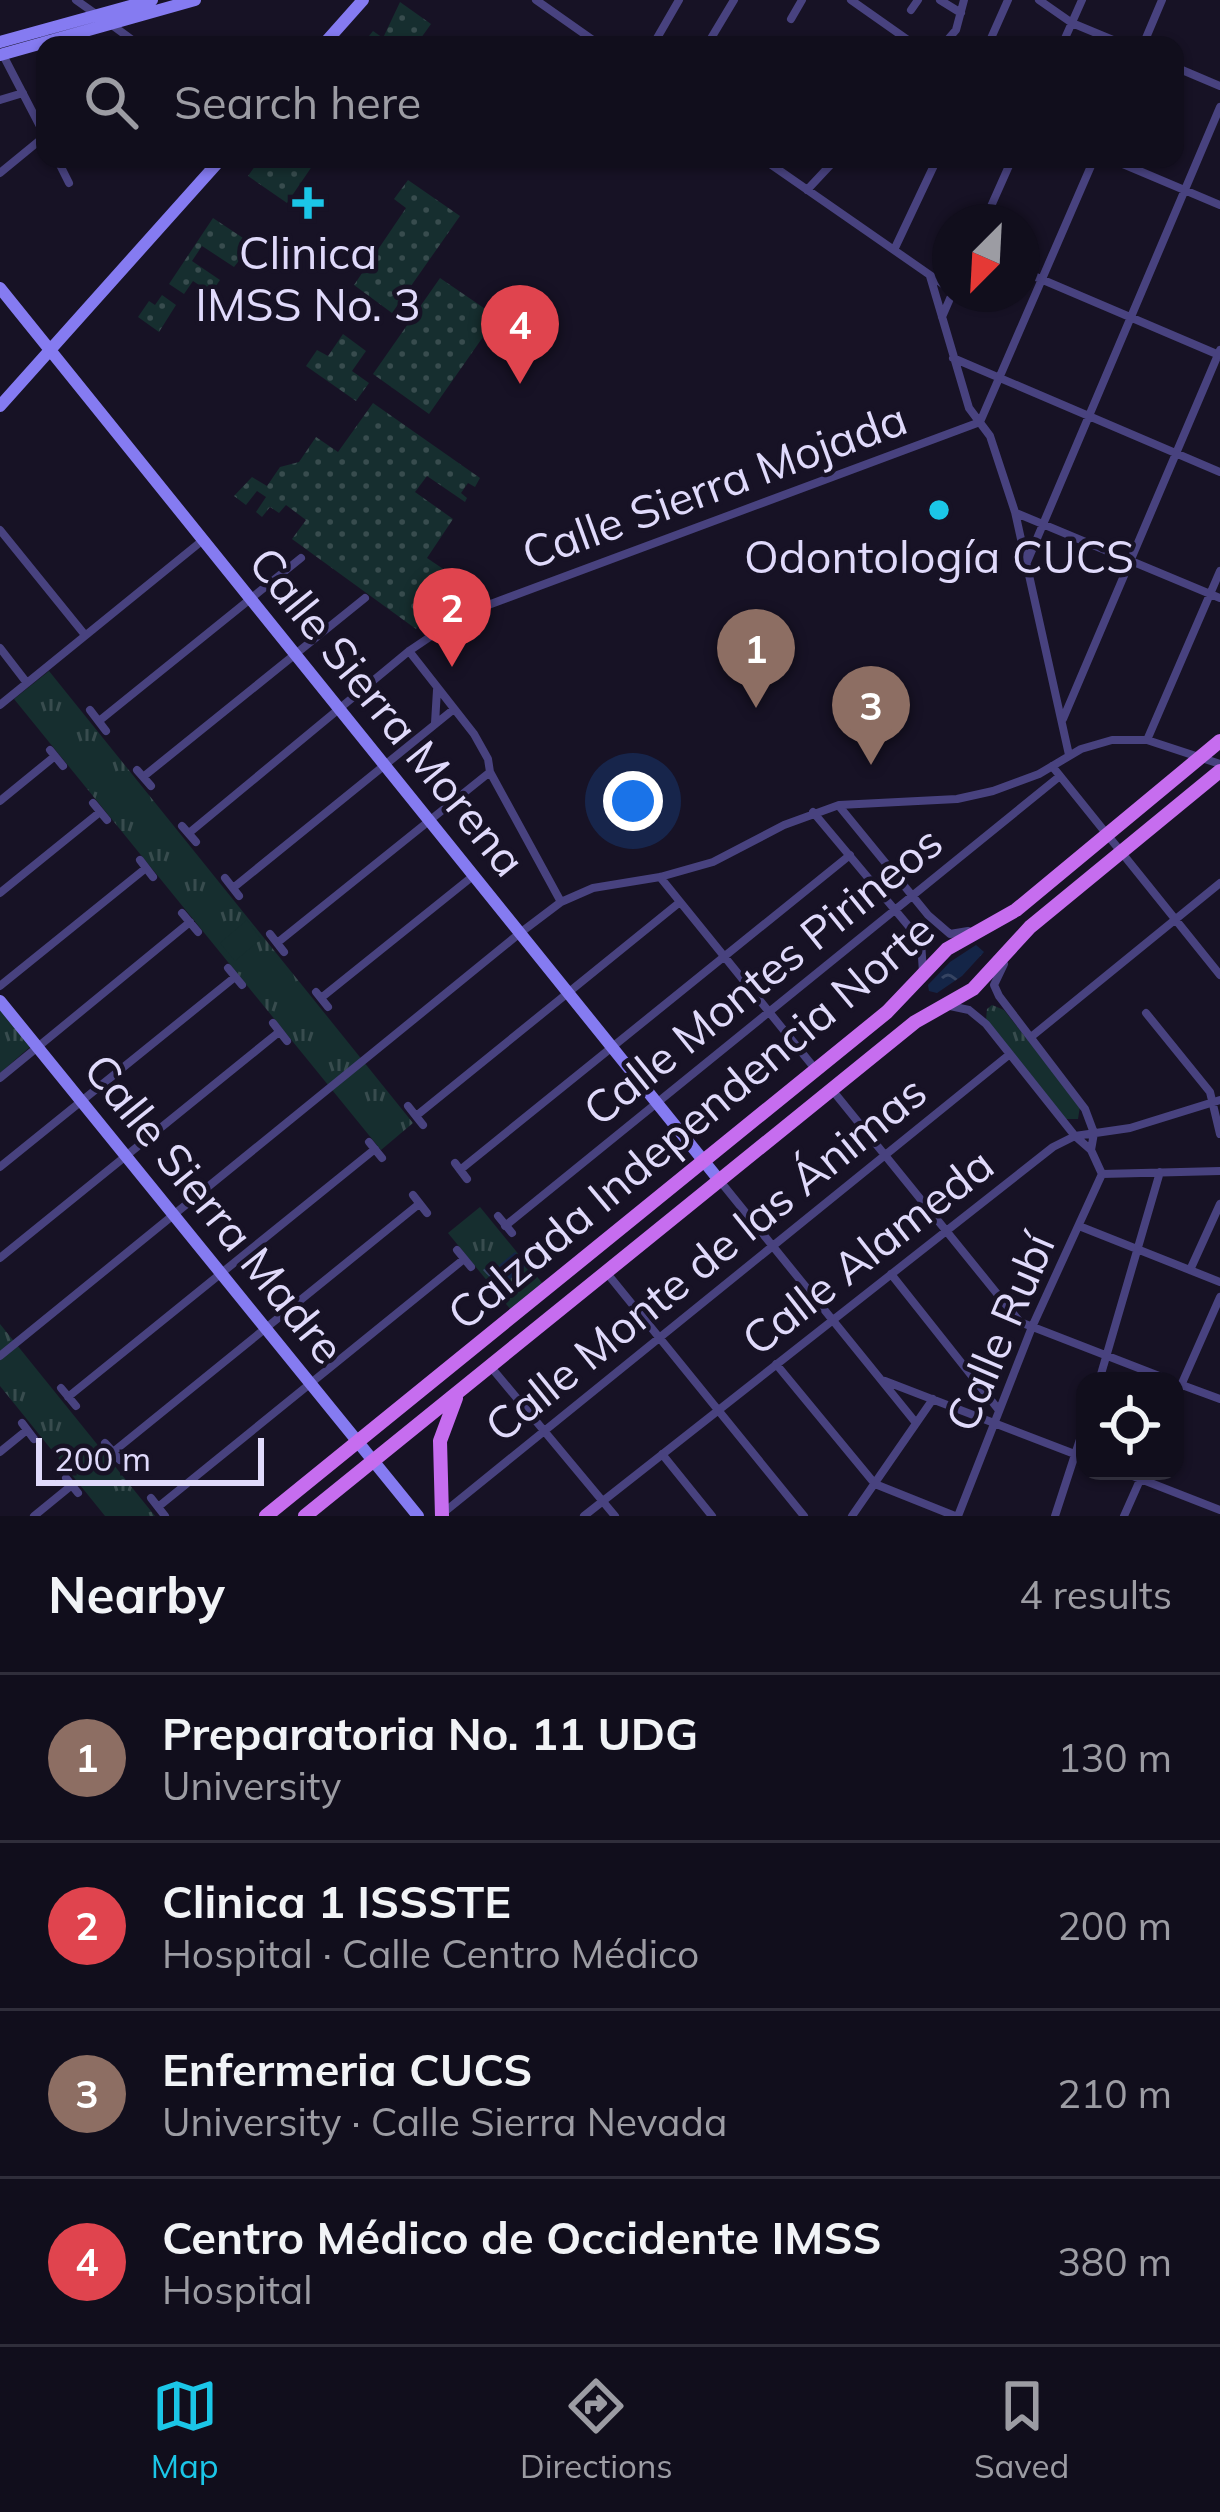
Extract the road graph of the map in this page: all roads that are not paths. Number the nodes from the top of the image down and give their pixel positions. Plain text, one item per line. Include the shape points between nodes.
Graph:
1 (76, 0) edge
2 (195, 0) edge
3 (363, 0) edge
4 (536, 0) edge
5 (558, 0) edge
6 (679, 0) edge
7 (734, 0) edge
8 (802, 0) edge
9 (851, 0) edge
10 (918, 0) edge
11 (940, 0) edge
12 (964, 0) edge
13 (1008, 0) edge
14 (1039, 0) edge
15 (1082, 0) edge
16 (1162, 0) edge
17 (866, 4) edge
18 (141, 5) edge
19 (550, 10) junction
20 (911, 10) dead end
21 (961, 13) junction
22 (97, 15) junction
23 (791, 19) dead end
24 (1072, 22) junction
25 (110, 24) junction
26 (39, 36) edge
27 (60, 36) edge
28 (127, 36) edge
29 (139, 36) edge
30 (331, 36) edge
31 (587, 36) edge
32 (658, 36) edge
33 (712, 36) edge
34 (904, 36) edge
35 (951, 36) edge
36 (992, 36) edge
37 (1066, 36) edge
38 (1104, 36) edge
39 (1147, 36) edge
40 (36, 37) edge
41 (36, 42) edge
42 (1, 50) edge
43 (1184, 71) edge
44 (1220, 86) edge
45 (23, 93) junction
46 (0, 100) edge
47 (1220, 107) edge
48 (36, 118) edge
49 (36, 143) edge
50 (62, 168) edge
51 (213, 168) edge
52 (776, 168) edge
53 (828, 168) edge
54 (933, 168) edge
55 (1008, 168) edge
56 (1090, 168) edge
57 (1132, 168) edge
58 (0, 173) edge
59 (69, 183) dead end
60 (807, 190) junction
61 (1185, 190) junction
62 (992, 204) edge
63 (1220, 205) edge
64 (894, 250) junction
65 (930, 276) joint
66 (1040, 279) edge
67 (1043, 280) junction
68 (0, 288) edge
69 (944, 312) edge
70 (1131, 317) junction
71 (941, 319) junction
72 (50, 350) junction
73 (1220, 353) edge
74 (953, 358) junction
75 (1001, 379) junction
76 (0, 406) edge
77 (1089, 416) junction
78 (980, 422) junction
79 (1176, 453) junction
80 (1220, 472) edge
81 (1015, 512) junction
82 (1043, 524) junction
83 (0, 530) edge
84 (203, 540) junction
85 (301, 558) dead end
86 (1130, 561) junction
87 (1027, 563) junction
88 (1220, 571) edge
89 (1215, 596) edge
90 (251, 598) junction
91 (365, 598) dead end
92 (85, 635) junction
93 (0, 648) edge
94 (409, 651) junction
95 (296, 654) junction
96 (27, 683) junction
97 (437, 688) junction
98 (0, 705) edge
99 (454, 709) junction
100 (90, 710) dead end
101 (341, 710) junction
102 (1063, 721) junction
103 (99, 722) junction
104 (434, 724) junction
105 (106, 731) dead end
106 (1148, 740) junction
107 (1220, 741) edge
108 (1069, 755) junction
109 (1200, 757) junction
110 (384, 764) junction
111 (63, 766) dead end
112 (1052, 766) junction
113 (1220, 768) edge
114 (490, 772) junction
115 (1060, 776) junction
116 (151, 786) dead end
117 (0, 801) edge
118 (93, 803) dead end
119 (838, 805) junction
120 (813, 812) junction
121 (430, 820) junction
122 (1108, 834) junction
123 (196, 842) dead end
124 (1123, 853) junction
125 (850, 855) junction
126 (474, 875) junction
127 (154, 877) dead end
128 (660, 877) junction
129 (225, 878) dead end
130 (1220, 883) edge
131 (0, 893) edge
132 (912, 896) junction
133 (561, 902) junction
134 (680, 902) junction
135 (895, 910) junction
136 (182, 913) dead end
137 (1174, 921) junction
138 (190, 922) junction
139 (993, 926) junction
140 (198, 932) dead end
141 (520, 933) junction
142 (270, 934) dead end
143 (1012, 945) junction
144 (724, 957) junction
145 (228, 968) dead end
146 (923, 973) junction
147 (1220, 975) edge
148 (0, 986) edge
149 (567, 994) junction
150 (0, 1001) edge
151 (328, 1007) dead end
152 (942, 1007) junction
153 (769, 1012) junction
154 (1146, 1013) dead end
155 (1031, 1037) junction
156 (287, 1041) dead end
157 (37, 1047) junction
158 (611, 1048) junction
159 (1010, 1054) junction
160 (816, 1070) junction
161 (0, 1078) edge
162 (832, 1089) junction
163 (81, 1101) junction
164 (1217, 1101) edge
165 (657, 1103) junction
166 (408, 1106) dead end
167 (416, 1116) junction
168 (423, 1125) dead end
169 (1094, 1133) junction
170 (1220, 1134) edge
171 (1075, 1136) junction
172 (1091, 1150) junction
173 (885, 1155) junction
174 (126, 1156) junction
175 (382, 1158) dead end
176 (705, 1162) junction
177 (0, 1167) edge
178 (461, 1171) dead end
179 (1220, 1171) edge
180 (1160, 1172) junction
181 (1102, 1174) junction
182 (719, 1180) junction
183 (1220, 1204) edge
184 (427, 1213) dead end
185 (175, 1216) junction
186 (497, 1216) dead end
187 (1079, 1226) junction
188 (946, 1231) junction
189 (773, 1245) junction
190 (1136, 1249) junction
191 (457, 1250) dead end
192 (0, 1258) edge
193 (1190, 1270) junction
194 (606, 1272) junction
195 (221, 1273) junction
196 (891, 1274) junction
197 (1220, 1282) edge
198 (1220, 1297) edge
199 (834, 1319) junction
200 (1032, 1327) junction
201 (266, 1328) junction
202 (660, 1337) junction
203 (0, 1356) edge
204 (1107, 1357) junction
205 (776, 1364) junction
206 (490, 1366) junction
207 (1102, 1372) edge
208 (1148, 1372) edge
209 (1181, 1372) edge
210 (884, 1380) junction
211 (311, 1384) junction
212 (1184, 1385) edge
213 (458, 1393) junction
214 (1220, 1399) edge
215 (933, 1400) junction
216 (76, 1406) dead end
217 (719, 1409) junction
218 (999, 1410) junction
219 (916, 1423) junction
220 (994, 1423) junction
221 (545, 1430) junction
222 (28, 1431) dead end
223 (105, 1442) dead end
224 (358, 1442) junction
225 (0, 1452) edge
226 (662, 1454) junction
227 (1076, 1454) edge
228 (374, 1461) junction
229 (1076, 1466) edge
230 (1140, 1480) edge
231 (1152, 1480) edge
232 (874, 1484) junction
233 (72, 1486) dead end
234 (151, 1498) dead end
235 (603, 1501) junction
236 (161, 1512) edge
237 (1220, 1513) edge
238 (312, 1514) edge
239 (442, 1515) edge
240 (34, 1516) edge
241 (266, 1516) edge
242 (418, 1516) edge
243 (584, 1516) edge
244 (615, 1516) edge
245 (712, 1516) edge
246 (804, 1516) edge
247 (852, 1516) edge
248 (957, 1516) edge
249 (1055, 1516) edge
250 (1124, 1516) edge

1 - 22 street
2 - 18 street
3 - 30 street
4 - 19 street
5 - 19 street
6 - 32 street
7 - 33 street
8 - 23 street
9 - 17 street
10 - 20 street
11 - 21 street
12 - 21 street
13 - 36 street
14 - 24 street
15 - 24 street
16 - 39 street
17 - 34 street
18 - 22 street
18 - 25 street
18 - 29 street
19 - 31 street
21 - 35 street
22 - 25 street
22 - 26 street
24 - 37 street
24 - 38 street
25 - 27 street
25 - 28 street
40 - 42 street
41 - 42 street
42 - 45 street
43 - 44 street
45 - 46 street
45 - 48 street
47 - 61 street
49 - 58 street
50 - 59 street
51 - 72 street
52 - 60 street
53 - 60 street
54 - 64 street
55 - 62 street
56 - 67 street
57 - 61 street
60 - 64 street
61 - 63 street
61 - 70 street
64 - 65 street
65 - 71 street
66 - 67 street
67 - 70 street
67 - 75 street
68 - 72 street, Calle Sierra Morena
69 - 71 street
70 - 73 street
70 - 77 street
71 - 74 street
72 - 76 street
72 - 84 street, Calle Sierra Morena
73 - 79 street
74 - 75 street
74 - 78 street
75 - 77 street
75 - 78 street
77 - 79 street
77 - 82 street
78 - 81 street
78 - 94 street, Calle Sierra Mojada via 517,592 464,614
79 - 80 street
79 - 86 street
81 - 82 street
81 - 87 street
82 - 86 street
82 - 87 street
83 - 92 street
84 - 90 street, Calle Sierra Morena
84 - 92 street
85 - 90 street
86 - 89 street
86 - 102 street
87 - 102 street
88 - 89 street
89 - 106 street
90 - 95 street, Calle Sierra Morena
90 - 103 street
91 - 95 street
92 - 96 street
93 - 96 street
94 - 97 street
94 - 101 street, Calle Sierra Mojada
95 - 101 street, Calle Sierra Morena
95 - 116 street via 140,773
96 - 98 street
97 - 99 street
97 - 104 street
99 - 104 street
99 - 114 street
100 - 103 street
101 - 110 street, Calle Sierra Morena
101 - 123 street, Calle Sierra Mojada via 185,829
102 - 108 street
103 - 105 street
104 - 110 street
106 - 108 street via 1112,740
106 - 109 street
107 - 109 main road, Calzada Independencia Norte
108 - 112 street
109 - 113 street
109 - 122 main road, Calzada Independencia Norte
110 - 121 street, Calle Sierra Morena
110 - 129 street via 236,892
111 - 117 street via 53,753
112 - 115 street
112 - 119 street via 973,796
113 - 124 main road, Calzada Independencia Norte
114 - 121 street
114 - 133 street
115 - 122 street
115 - 132 street, Calle Montes Pirineos
118 - 131 street via 104,816
119 - 120 street
119 - 132 street
120 - 125 street
120 - 128 street via 713,862
121 - 126 street, Calle Sierra Morena
121 - 142 street via 280,947
122 - 124 street
122 - 139 main road, Calzada Independencia Norte
124 - 137 street
124 - 143 main road, Calzada Independencia Norte
125 - 135 street
125 - 144 street
126 - 141 street, Calle Sierra Morena
126 - 151 street via 319,995
127 - 148 street via 143,864
128 - 133 street
128 - 134 street
130 - 137 street
132 - 135 street, Calle Montes Pirineos
132 - 139 street via 950,934
133 - 141 street
134 - 144 street
134 - 149 street
135 - 146 street via 921,941
135 - 153 street, Calle Montes Pirineos
136 - 138 street
137 - 147 street
137 - 155 street
138 - 140 street
138 - 157 street
139 - 146 main road, Calzada Independencia Norte via 956,943
141 - 149 street, Calle Sierra Morena
141 - 185 street
143 - 152 main road, Calzada Independencia Norte via 973,989
143 - 155 street via 994,985
144 - 153 street
144 - 158 street
145 - 163 street via 238,981
146 - 160 main road, Calzada Independencia Norte
149 - 158 street, Calle Sierra Morena
149 - 167 street
150 - 157 street, Calle Sierra Madre
152 - 159 street via 976,1014
152 - 162 main road, Calzada Independencia Norte
153 - 160 street
153 - 165 street, Calle Montes Pirineos
154 - 164 street
155 - 169 street via 1085,1108
156 - 174 street via 276,1028
157 - 161 street
157 - 163 street, Calle Sierra Madre
158 - 165 street, Calle Sierra Morena
158 - 178 street
159 - 171 street
159 - 173 street, Calle Monte de las Ánimas
160 - 176 main road, Calzada Independencia Norte
162 - 173 street
162 - 182 main road, Calzada Independencia Norte
163 - 174 street, Calle Sierra Madre
163 - 177 street
164 - 169 street, Calle Alameda
164 - 170 street
165 - 176 street, Calle Sierra Morena
165 - 186 street, Calle Montes Pirineos via 508,1229
166 - 167 street
167 - 168 street
169 - 171 street, Calle Alameda
169 - 172 street
171 - 172 street
171 - 188 street, Calle Alameda
172 - 181 street
173 - 188 street
173 - 189 street, Calle Monte de las Ánimas
174 - 185 street, Calle Sierra Madre
174 - 192 street
175 - 195 street via 372,1146
176 - 182 street, Calle Sierra Morena
176 - 224 main road, Calzada Independencia Norte
179 - 180 street
180 - 181 street
180 - 190 street
181 - 187 street, Calle Rubí
182 - 189 street
182 - 194 main road, Calzada Independencia Norte
183 - 193 street
184 - 201 street via 416,1199
185 - 195 street, Calle Sierra Madre
185 - 203 street
187 - 190 street
187 - 200 street, Calle Rubí
188 - 196 street, Calle Alameda
188 - 200 street via 1019,1322
189 - 199 street
189 - 202 street, Calle Monte de las Ánimas
190 - 193 street
190 - 204 street
191 - 211 street via 468,1263
193 - 197 street
194 - 202 street
194 - 206 main road, Calzada Independencia Norte
195 - 201 street, Calle Sierra Madre
195 - 216 street via 65,1392
196 - 199 street, Calle Alameda
196 - 218 street
198 - 209 street
199 - 205 street, Calle Alameda
199 - 210 street
200 - 204 street
200 - 218 street, Calle Rubí
201 - 211 street, Calle Sierra Madre
201 - 223 street via 116,1456
202 - 217 street
202 - 221 street, Calle Monte de las Ánimas
204 - 207 street
204 - 208 street
205 - 217 street, Calle Alameda
205 - 232 street
206 - 213 main road, Calzada Independencia Norte
206 - 221 street
210 - 215 street
210 - 219 street
211 - 224 street, Calle Sierra Madre
211 - 236 street
212 - 214 street
213 - 228 main road, Calzada Independencia Norte
213 - 239 main road via 440,1441
215 - 219 street
215 - 220 street
217 - 226 street, Calle Alameda
217 - 246 street
218 - 220 street, Calle Rubí
219 - 232 street
220 - 227 street
220 - 248 street, Calle Rubí
221 - 235 street
221 - 239 street, Calle Monte de las Ánimas
222 - 225 street
224 - 228 street, Calle Sierra Madre
224 - 241 main road, Calzada Independencia Norte
226 - 235 street, Calle Alameda
226 - 245 street
228 - 238 main road, Calzada Independencia Norte
228 - 242 street, Calle Sierra Madre
229 - 249 street
230 - 250 street
231 - 237 street
232 - 247 street
232 - 248 street
233 - 240 street
234 - 236 street
235 - 243 street, Calle Alameda
235 - 244 street

